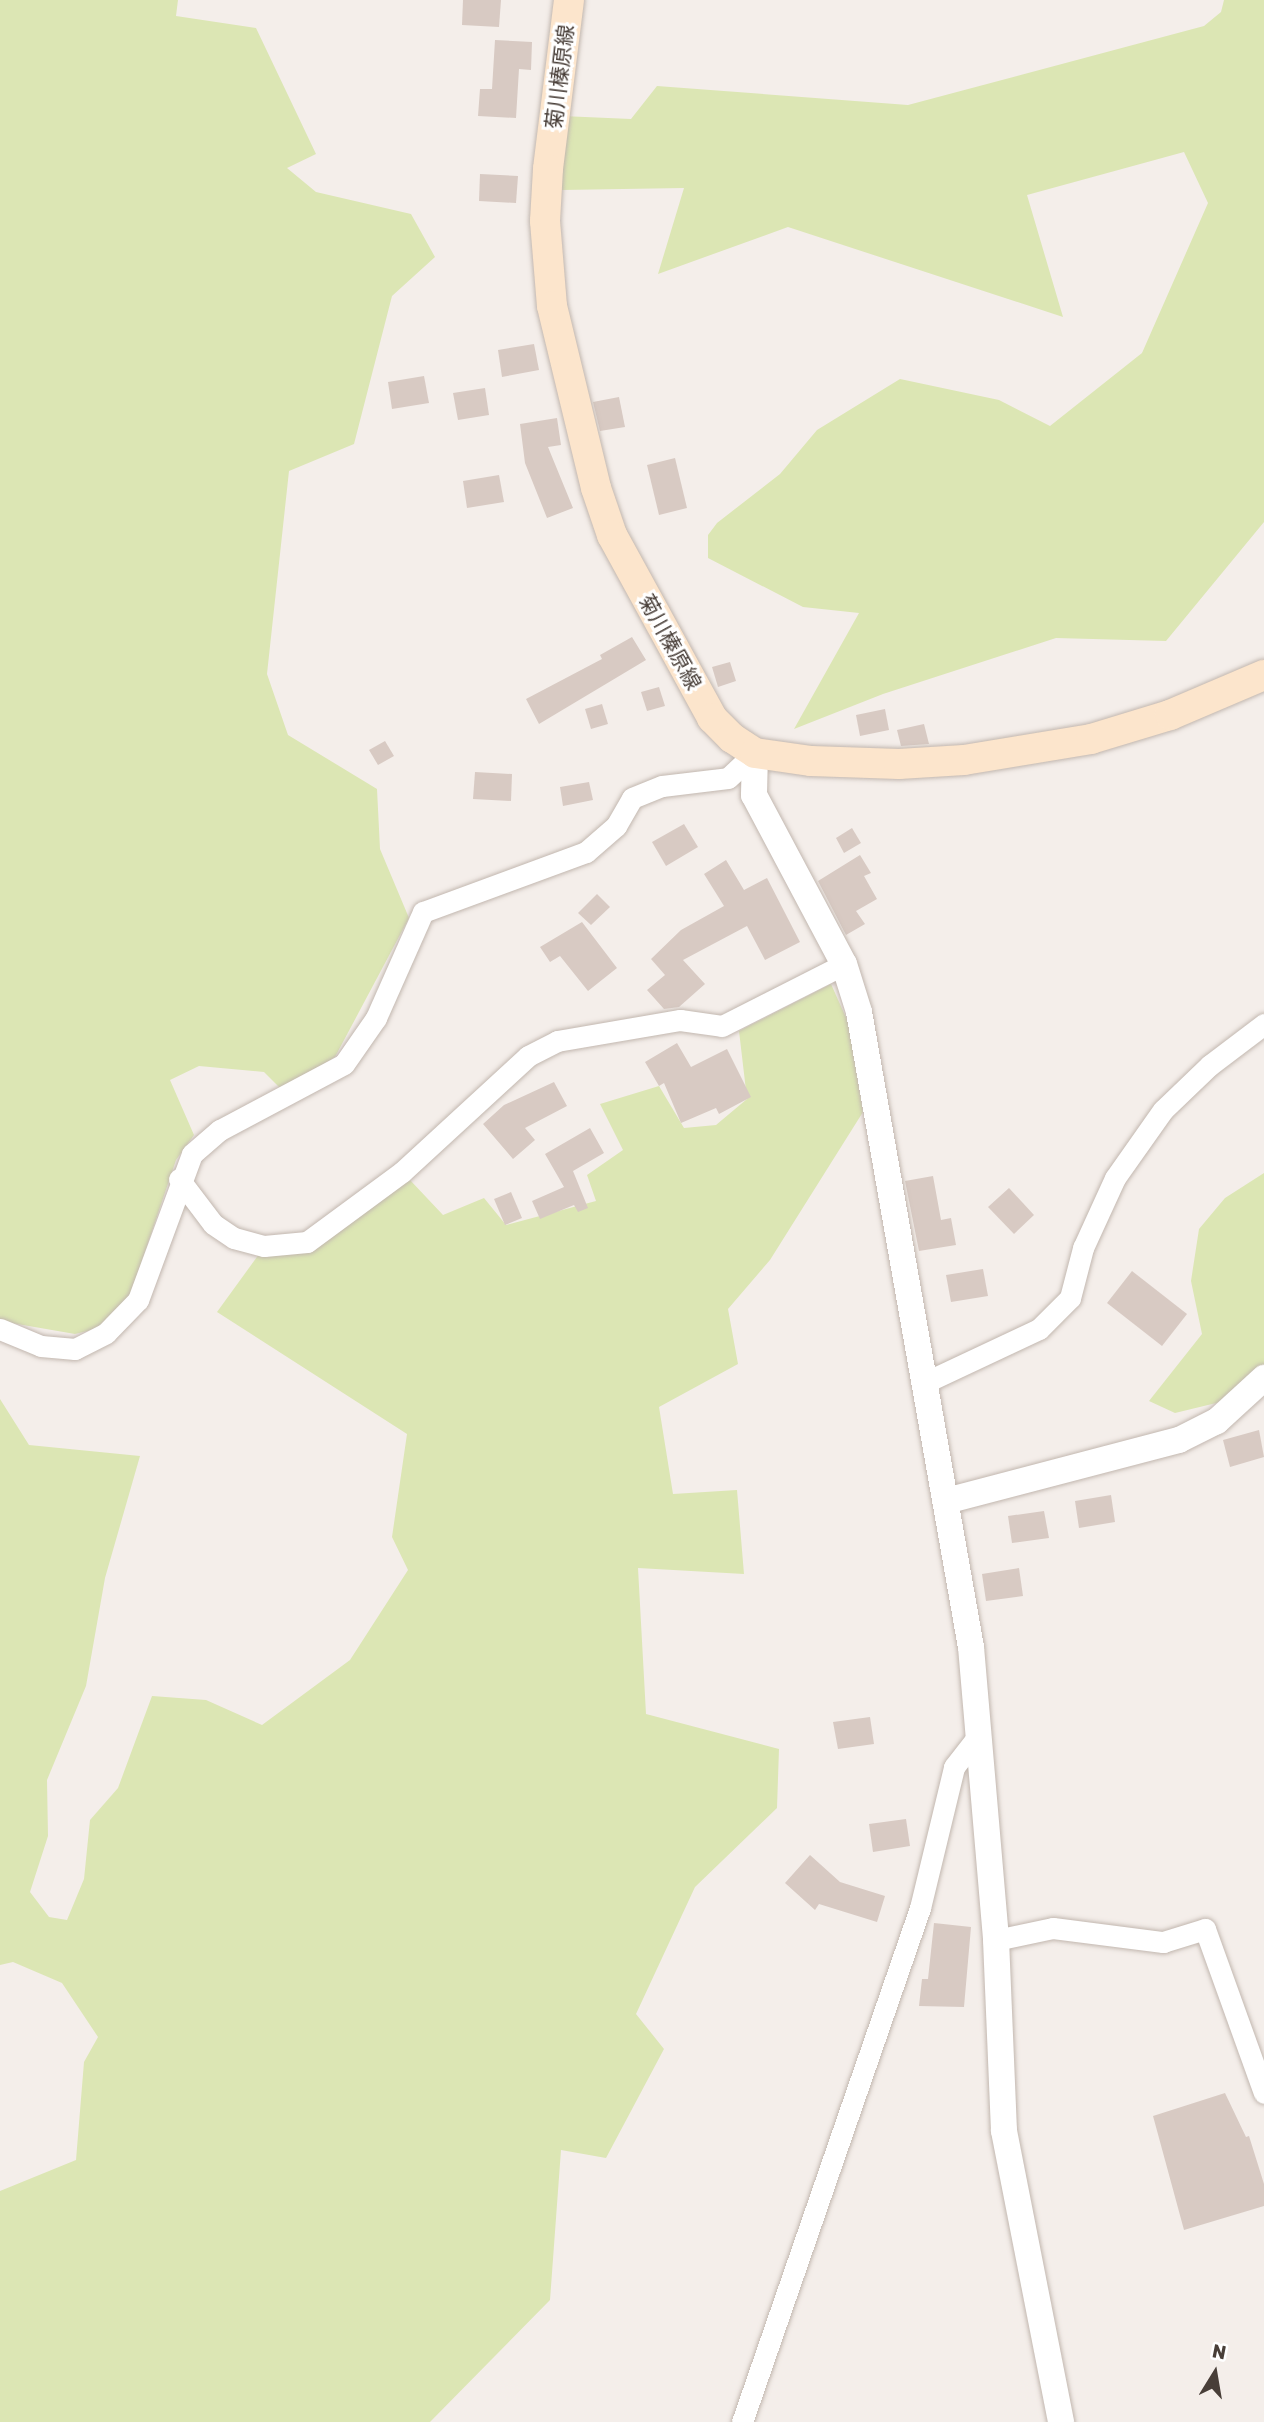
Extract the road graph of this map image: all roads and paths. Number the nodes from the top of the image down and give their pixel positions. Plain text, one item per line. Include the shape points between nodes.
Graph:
1 (569, 0) edge
2 (1264, 674) edge
3 (755, 753) junction
4 (844, 964) junction
5 (1264, 1024) edge
6 (179, 1179) junction
7 (0, 1329) edge
8 (1264, 1378) edge
9 (924, 1383) junction
10 (946, 1501) junction
11 (978, 1735) junction
12 (996, 1940) junction
13 (1264, 2093) edge
14 (742, 2422) edge
15 (1061, 2422) edge

1 - 3 main road, 菊川榛原線 via 545,221 552,306 593,475 612,536 712,718
2 - 3 main road via 1170,715 1091,739 964,760 886,764
3 - 4 street via 754,795
3 - 6 street via 728,778 662,786 632,798 616,826 586,852 423,912 376,1018 344,1064 211,1136 192,1154
4 - 6 street via 722,1026 680,1020 557,1041 528,1056 402,1172 307,1242 264,1246 234,1238 213,1224
4 - 9 street via 859,1012
5 - 9 street via 1210,1065 1163,1110 1115,1178 1083,1248 1070,1298 1040,1329
6 - 7 street via 138,1300 106,1333 75,1349 41,1346
8 - 10 street via 1217,1422 1180,1440
9 - 10 street
10 - 11 street via 971,1647
11 - 12 street
11 - 14 street via 954,1767 920,1908
12 - 13 street via 1053,1928 1163,1942 1205,1929
12 - 15 street via 1004,2131

